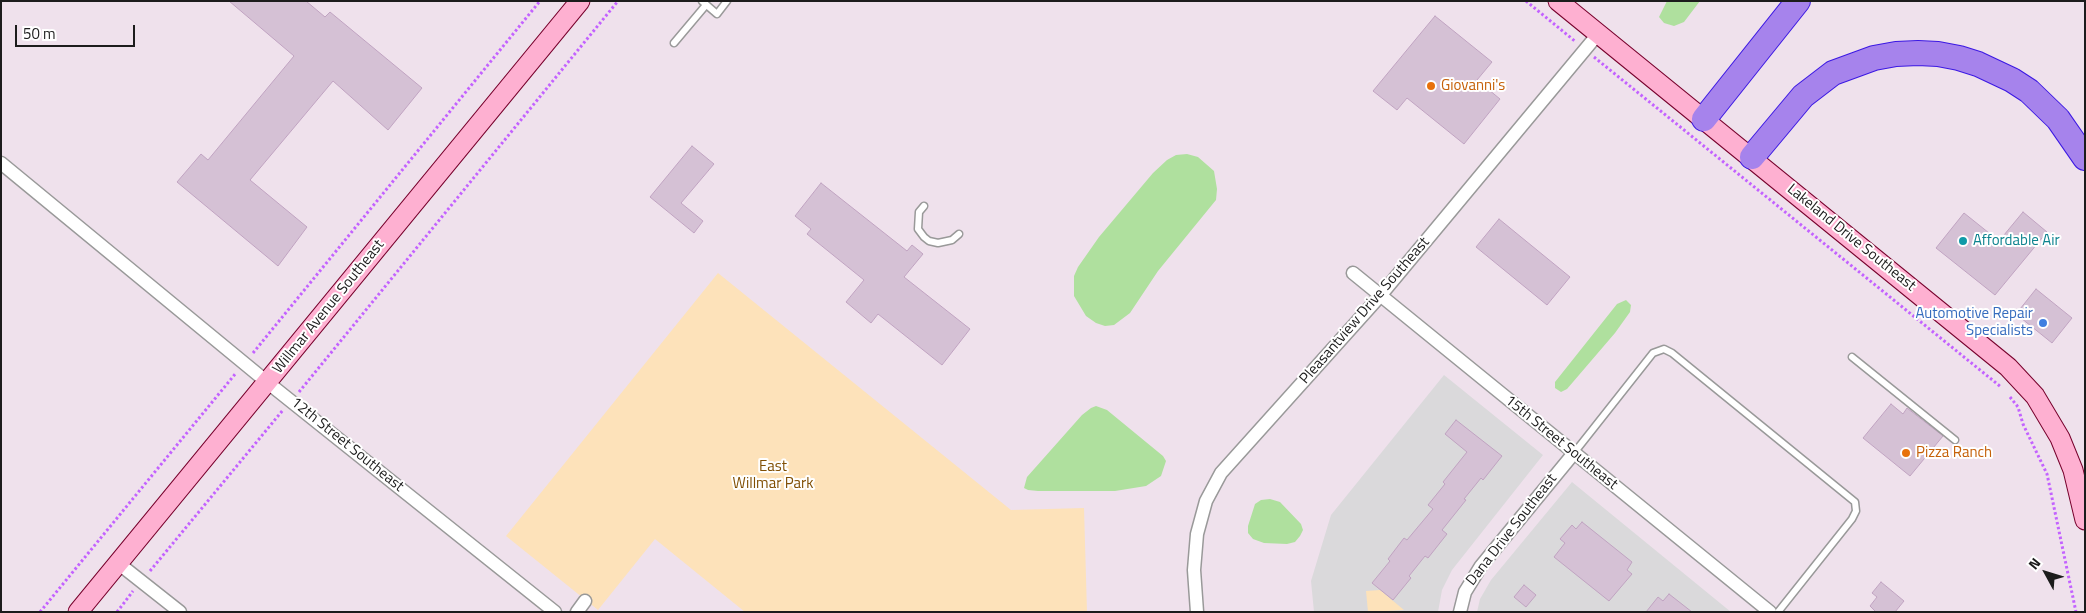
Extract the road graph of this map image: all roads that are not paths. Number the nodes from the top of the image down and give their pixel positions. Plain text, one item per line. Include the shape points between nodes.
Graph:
1 (580, 1) edge
2 (727, 1) edge
3 (1558, 1) edge
4 (1798, 1) edge
5 (704, 3) edge
6 (1598, 34) junction
7 (674, 44) dead end
8 (1704, 119) junction
9 (1752, 157) junction
10 (2085, 158) edge
11 (1, 163) edge
12 (924, 206) dead end
13 (959, 234) dead end
14 (1353, 273) dead end
15 (1380, 296) junction
16 (1852, 357) dead end
17 (267, 382) junction
18 (1955, 440) dead end
19 (1574, 453) junction
20 (2085, 520) edge
21 (118, 563) junction
22 (585, 602) dead end
23 (78, 612) edge
24 (180, 612) edge
25 (555, 612) edge
26 (577, 612) edge
27 (1197, 612) edge
28 (1460, 612) edge
29 (1770, 612) edge
30 (1778, 612) edge

1 - 17 main road, Willmar Avenue Southeast
2 - 5 lane via 717,14
3 - 6 main road, Lakeland Drive Southeast
4 - 8 highway
5 - 7 lane
6 - 8 main road, Lakeland Drive Southeast
6 - 15 street, Pleasantview Drive Southeast
8 - 9 main road, Lakeland Drive Southeast
9 - 10 highway via 1803,96 1833,73 1874,58 1918,53 1959,58 2012,80 2058,118
9 - 20 main road, Lakeland Drive Southeast via 1994,353 2021,379 2044,409 2060,438 2073,470
11 - 17 street, 12th Street Southeast
12 - 13 lane via 919,212 918,229 924,238 938,242 952,240
14 - 15 street, 15th Street Southeast
15 - 19 street, 15th Street Southeast
15 - 27 street, Pleasantview Drive Southeast via 1233,460 1213,487 1201,516 1194,551
16 - 18 lane
17 - 21 main road, Willmar Avenue Southeast
17 - 25 street, 12th Street Southeast
19 - 28 street, Dana Drive Southeast via 1481,566 1464,592
19 - 29 street, 15th Street Southeast
19 - 30 lane via 1653,353 1664,349 1672,353 1855,502 1852,519
21 - 23 main road, Willmar Avenue Southeast
21 - 24 street
22 - 26 street

